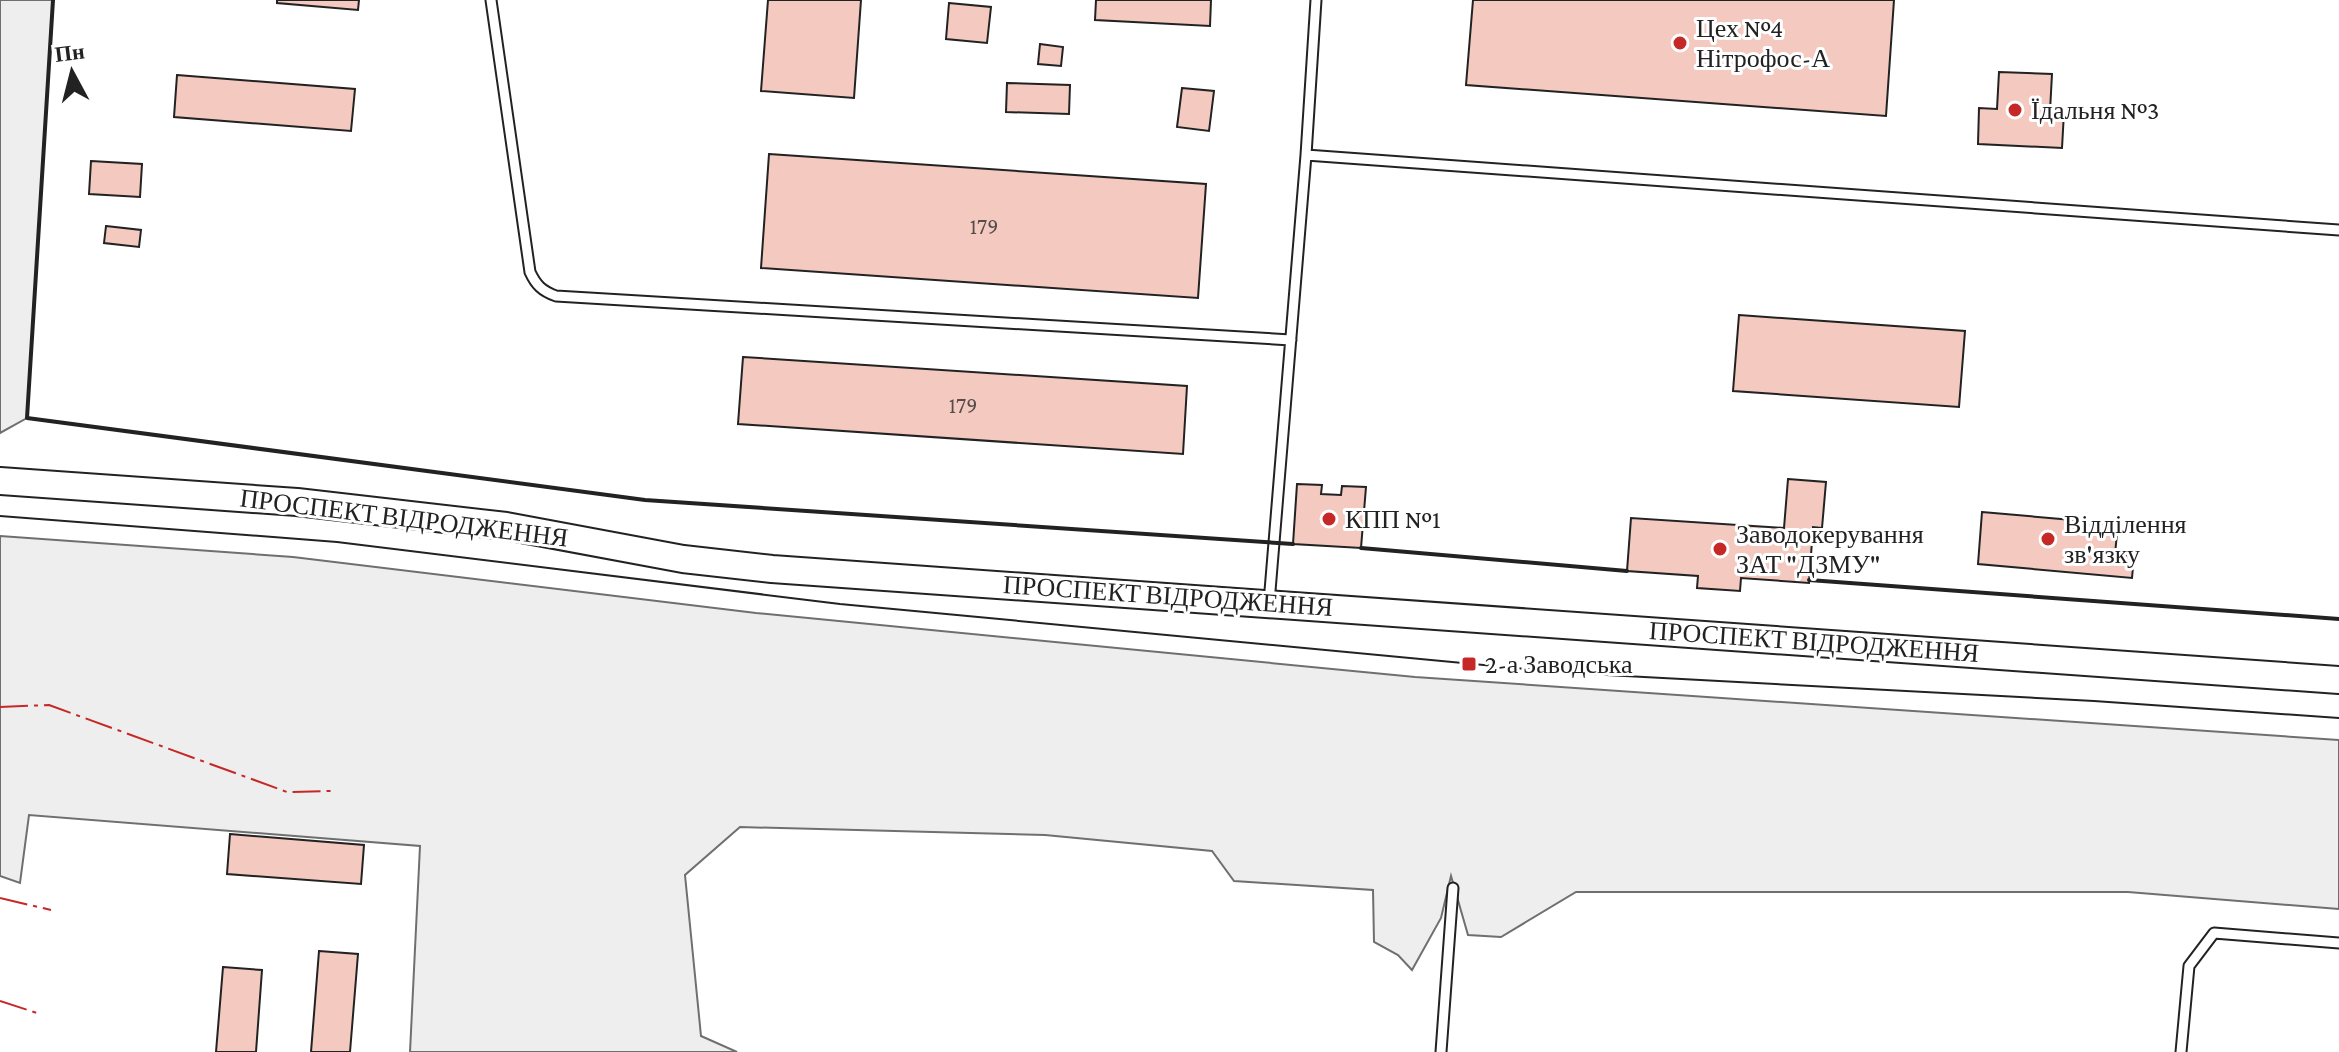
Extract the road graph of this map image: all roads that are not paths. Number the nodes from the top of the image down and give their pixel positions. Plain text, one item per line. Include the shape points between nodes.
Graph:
1 (491, 0) edge
2 (1316, 0) edge
3 (1306, 155) junction
4 (2339, 230) edge
5 (1291, 340) junction
6 (0, 481) edge
7 (1269, 603) junction
8 (2339, 680) edge
9 (1453, 888) dead end
10 (2339, 943) edge
11 (1441, 1052) edge
12 (2181, 1052) edge

1 - 5 lane via 530,272 545,292
2 - 3 lane
3 - 4 lane
3 - 5 lane
5 - 7 lane
6 - 7 street, ПРОСПЕКТ ВІДРОДЖЕННЯ via 297,502 491,524 683,559 772,569
7 - 8 street, ПРОСПЕКТ ВІДРОДЖЕННЯ
9 - 11 lane
10 - 12 lane via 2214,933 2189,966

